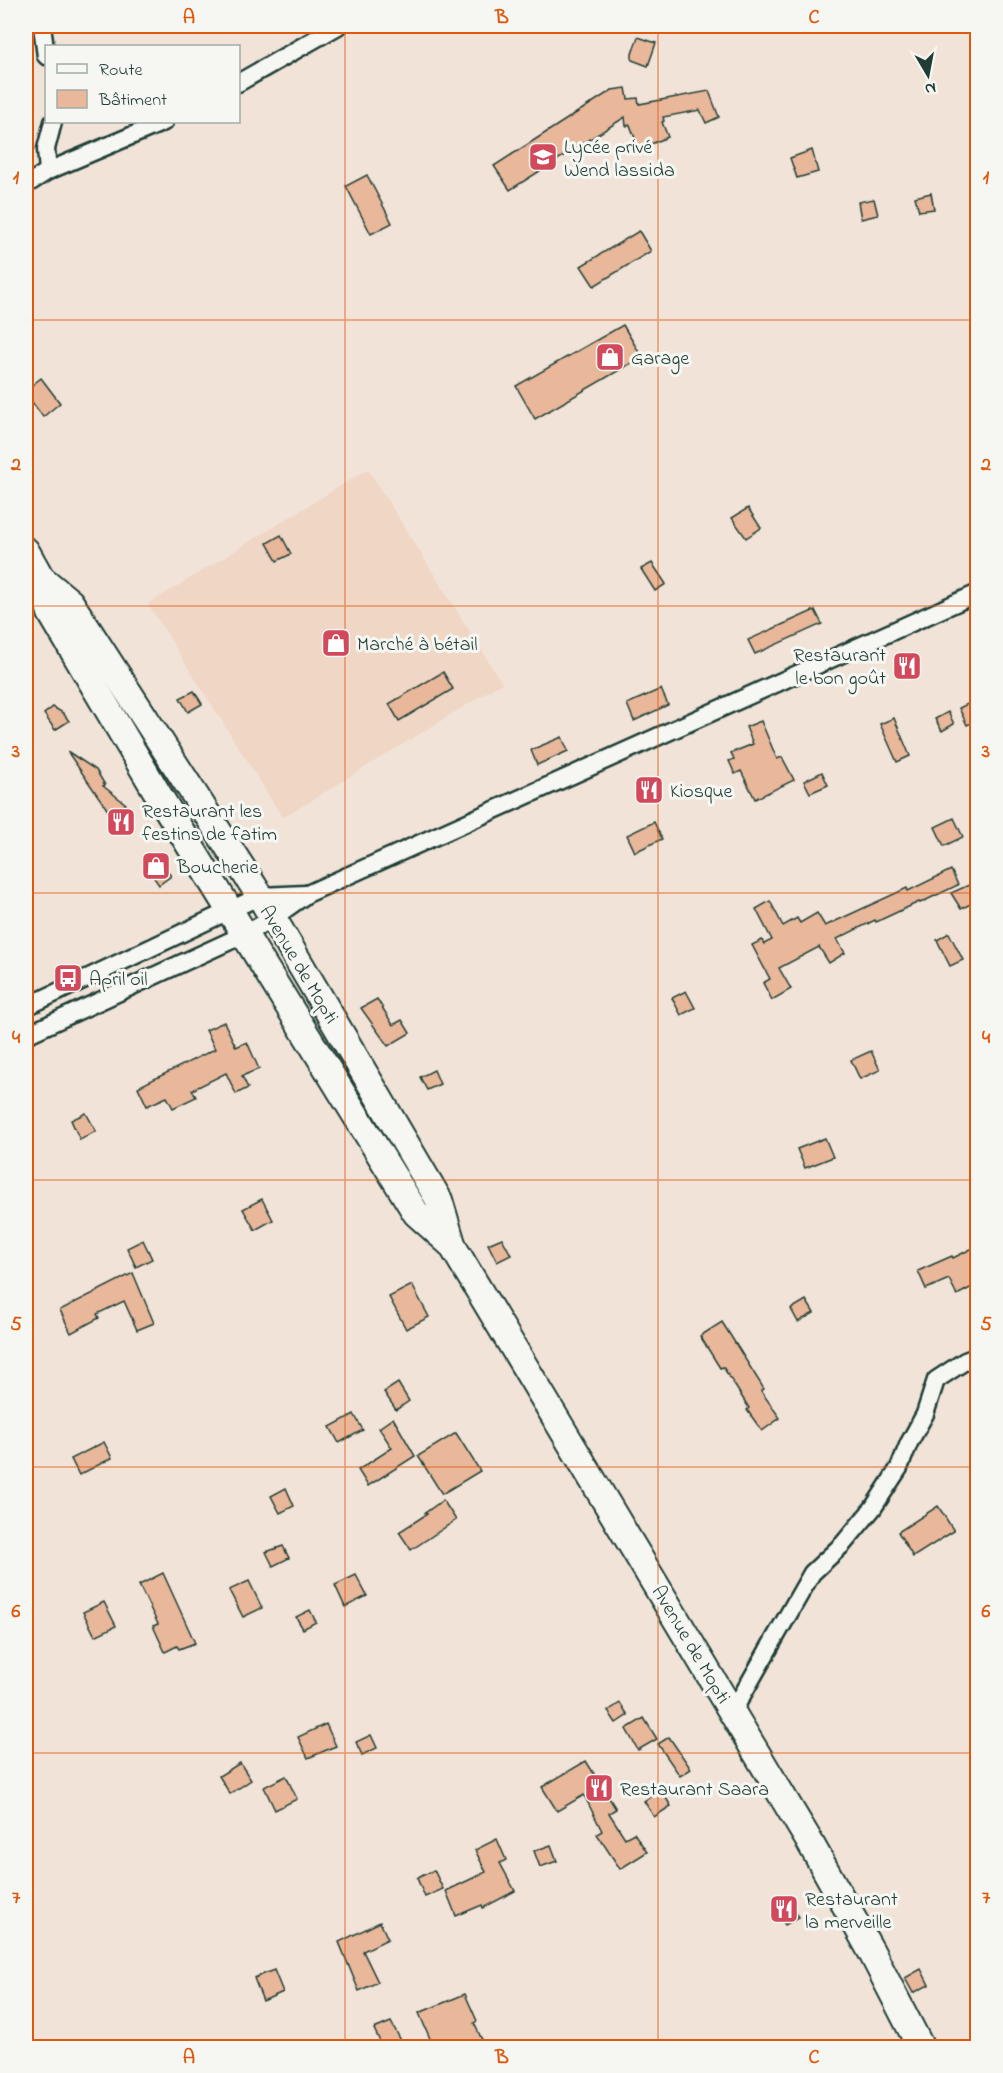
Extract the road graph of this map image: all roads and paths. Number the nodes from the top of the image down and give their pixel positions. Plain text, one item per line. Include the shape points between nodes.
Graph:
1 (42, 26) edge
2 (338, 26) edge
3 (45, 48) edge
4 (240, 83) edge
5 (53, 123) edge
6 (162, 123) edge
7 (48, 171) junction
8 (26, 184) edge
9 (26, 551) edge
10 (41, 579) junction
11 (978, 593) edge
12 (307, 894) junction
13 (260, 896) junction
14 (230, 912) junction
15 (273, 918) junction
16 (245, 934) junction
17 (26, 1007) edge
18 (26, 1035) edge
19 (453, 1246) junction
20 (978, 1356) edge
21 (732, 1713) junction
22 (921, 2048) edge

1 - 3 street
2 - 4 street
5 - 7 street via 46,149
6 - 7 street
7 - 8 street
9 - 10 main road, Avenue de Mopti
10 - 13 main road, Avenue de Mopti via 70,602
10 - 14 main road, Avenue de Mopti via 51,613
11 - 12 street
12 - 13 street
12 - 15 street
13 - 14 street
13 - 15 main road, Avenue de Mopti
14 - 16 main road, Avenue de Mopti
14 - 17 street
15 - 16 street
15 - 19 main road, Avenue de Mopti via 439,1200
16 - 18 street
16 - 19 main road, Avenue de Mopti via 416,1213
19 - 21 main road, Avenue de Mopti
20 - 21 street via 936,1380 925,1414 899,1468 873,1508 812,1573
21 - 22 main road, Avenue de Mopti via 820,1859

